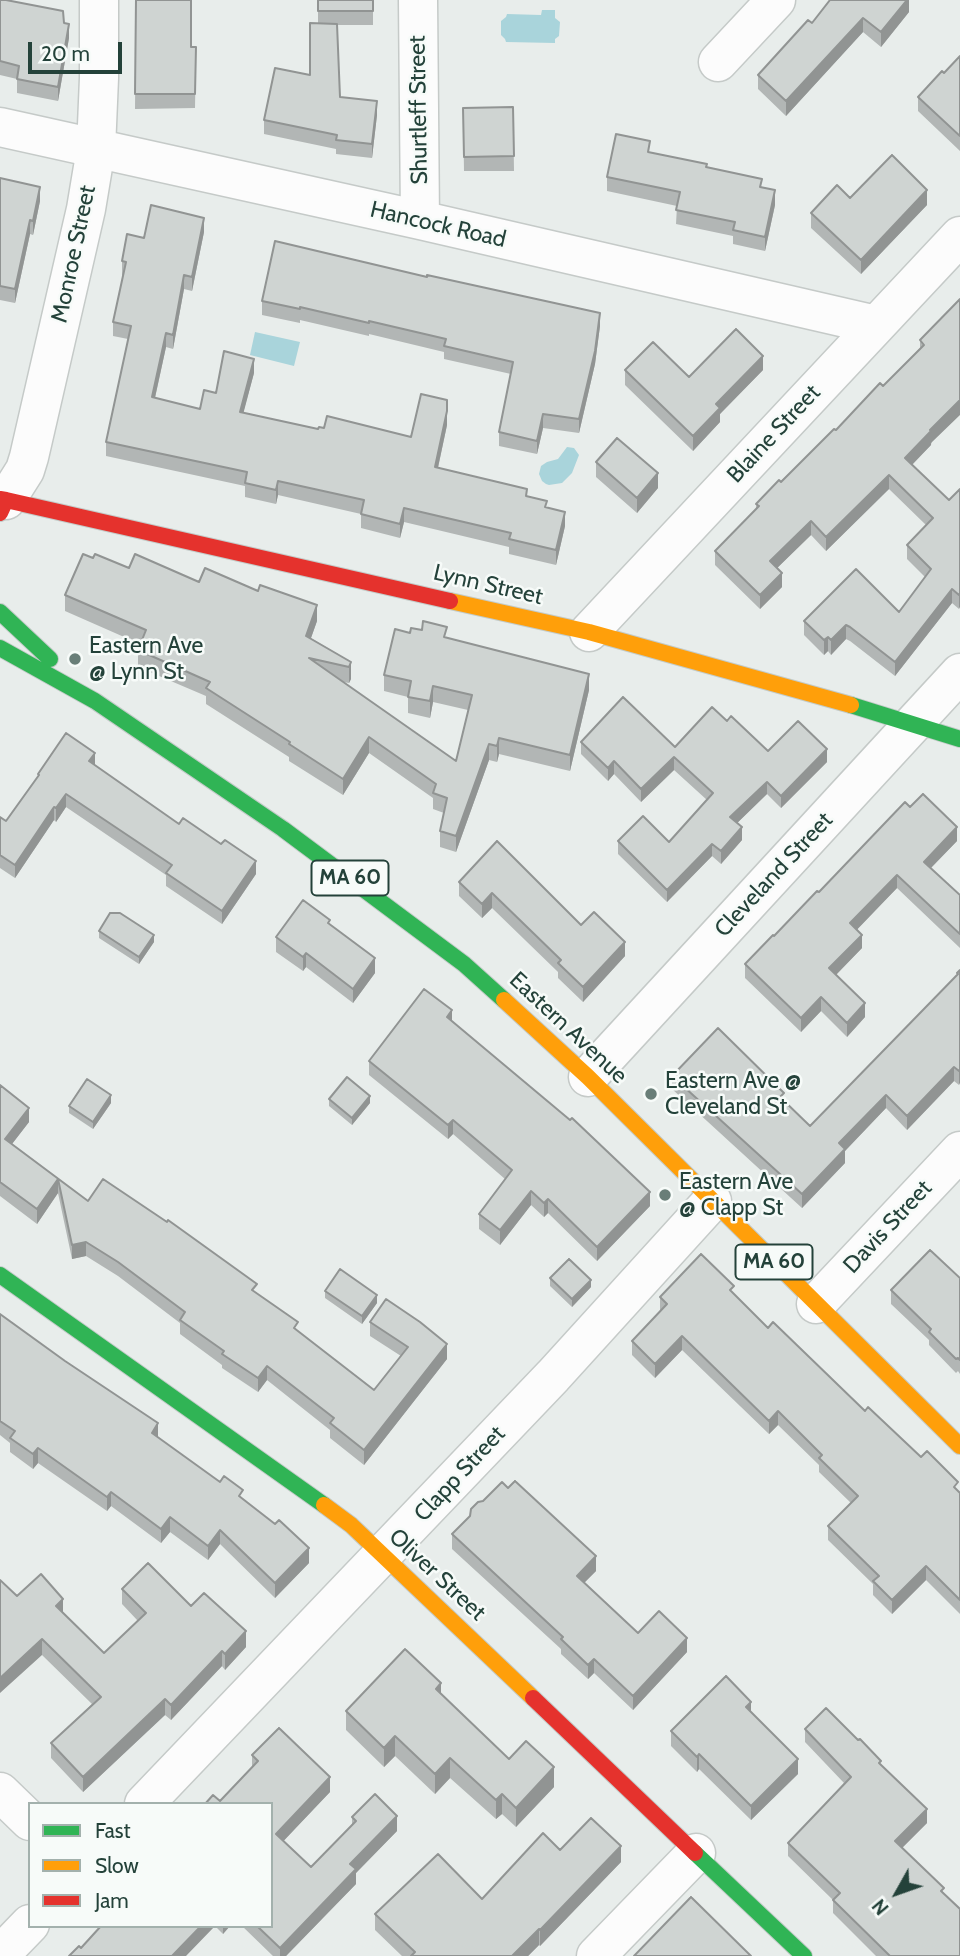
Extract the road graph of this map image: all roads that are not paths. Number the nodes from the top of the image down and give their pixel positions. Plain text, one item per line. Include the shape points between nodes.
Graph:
1 (99, 0) edge
2 (418, 0) edge
3 (776, 0) edge
4 (718, 62) dead end
5 (0, 127) edge
6 (96, 149) junction
7 (420, 220) junction
8 (960, 236) edge
9 (876, 325) junction
10 (2, 504) edge
11 (0, 612) edge
12 (589, 632) junction
13 (0, 648) edge
14 (960, 673) edge
15 (95, 701) junction
16 (914, 723) junction
17 (960, 739) edge
18 (588, 1077) junction
19 (960, 1151) edge
20 (712, 1201) junction
21 (0, 1275) edge
22 (816, 1304) junction
23 (960, 1447) edge
24 (384, 1555) junction
25 (0, 1792) edge
26 (146, 1802) edge
27 (28, 1819) edge
28 (696, 1853) junction
29 (28, 1926) edge
30 (0, 1955) edge
31 (596, 1956) edge
32 (804, 1956) edge

1 - 6 street, Monroe Street
2 - 7 street, Shurtleff Street
3 - 4 street
5 - 6 street, Hancock Road
6 - 7 street, Hancock Road
6 - 10 street, Monroe Street via 29,457
7 - 9 street, Hancock Road
8 - 9 street, Blaine Street
9 - 12 street, Blaine Street
10 - 12 main road, Lynn Street
11 - 15 main road, Eastern Avenue / MA 60
12 - 16 main road, Lynn Street
13 - 15 main road, Eastern Avenue / MA 60
14 - 16 street, Cleveland Street
15 - 18 main road, Eastern Avenue / MA 60 via 399,914 492,988
16 - 17 main road, Lynn Street
16 - 18 street, Cleveland Street
18 - 20 main road, Eastern Avenue / MA 60
19 - 22 street, Davis Street
20 - 22 main road, Eastern Avenue / MA 60
20 - 24 street, Clapp Street
21 - 24 main road, Oliver Street via 313,1496
22 - 23 main road, Eastern Avenue / MA 60
24 - 26 street, Clapp Street
24 - 28 main road, Oliver Street
25 - 27 street
28 - 31 street
28 - 32 main road, Oliver Street
29 - 30 street

